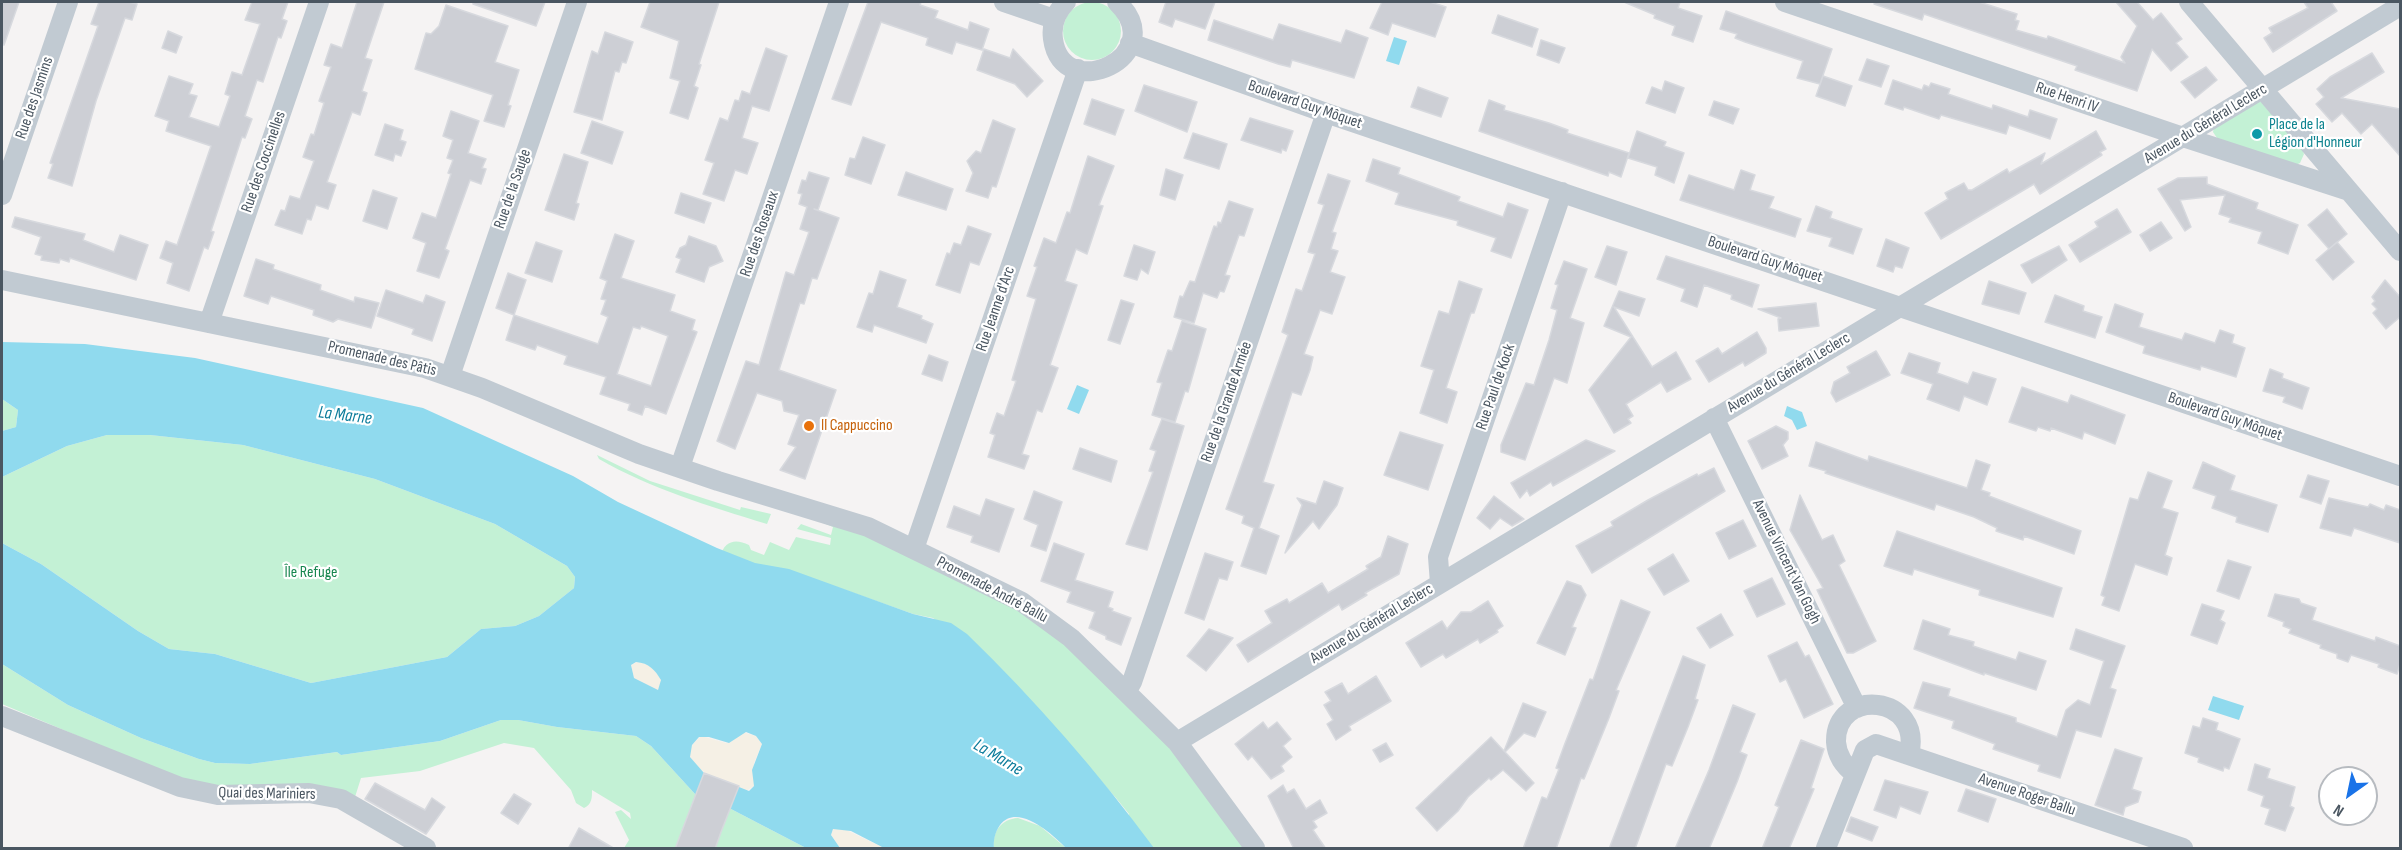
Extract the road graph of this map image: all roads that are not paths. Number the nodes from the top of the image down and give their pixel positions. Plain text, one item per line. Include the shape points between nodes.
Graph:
1 (68, 2) edge
2 (319, 2) edge
3 (577, 2) edge
4 (839, 2) edge
5 (1004, 2) edge
6 (1066, 2) edge
7 (1117, 2) edge
8 (1785, 2) edge
9 (2189, 2) edge
10 (2400, 6) edge
11 (1054, 19) junction
12 (1130, 43) junction
13 (1078, 69) junction
14 (2264, 90) junction
15 (1326, 113) junction
16 (2183, 137) junction
17 (2349, 191) junction
18 (1562, 192) junction
19 (2, 195) edge
20 (2400, 251) edge
21 (2, 280) edge
22 (1903, 306) junction
23 (209, 323) junction
24 (450, 376) junction
25 (1714, 418) junction
26 (680, 467) junction
27 (2400, 476) edge
28 (747, 490) joint
29 (914, 549) junction
30 (1440, 583) junction
31 (1127, 691) junction
32 (1857, 708) junction
33 (2, 716) edge
34 (1178, 742) junction
35 (1909, 755) junction
36 (1855, 774) junction
37 (426, 849) edge
38 (1255, 849) edge
39 (1826, 849) edge
40 (2183, 849) edge

1 - 19 street, Rue des Jasmins
2 - 23 street, Rue des Coccinelles
3 - 24 street, Rue de la Sauge
4 - 26 street, Rue des Roseaux
5 - 11 street
6 - 11 street
7 - 12 street via 1130,19
8 - 16 street, Rue Henri IV
9 - 14 street
10 - 14 street, Avenue du Général Leclerc
11 - 13 street via 1053,37 1059,54
12 - 13 street via 1116,64 1091,72
12 - 15 street, Boulevard Guy Môquet
13 - 29 street, Rue Jeanne d'Arc
14 - 16 street, Avenue du Général Leclerc
14 - 17 street
15 - 18 street, Boulevard Guy Môquet
15 - 31 street, Rue de la Grande Armée
16 - 17 street, Rue Henri IV
16 - 22 street, Avenue du Général Leclerc
17 - 20 street
18 - 22 street, Boulevard Guy Môquet
18 - 30 street, Rue Paul de Kock via 1438,557
21 - 23 street, Promenade des Pâtis
22 - 25 street, Avenue du Général Leclerc
22 - 27 street, Boulevard Guy Môquet
23 - 24 street, Promenade des Pâtis
24 - 26 street, Promenade des Pâtis
25 - 30 street, Avenue du Général Leclerc
25 - 32 street, Avenue Vincent Van Gogh
26 - 28 street, Promenade des Pâtis
28 - 29 street, Promenade André Ballu via 868,527
29 - 31 street, Promenade André Ballu via 1038,612
30 - 34 street, Avenue du Général Leclerc
31 - 34 street, Promenade André Ballu
32 - 35 street via 1881,705 1902,716 1911,739
32 - 36 street via 1845,718 1836,740 1843,763
33 - 37 street, Quai des Mariniers via 180,788 218,795 309,793 341,799
34 - 38 street, Promenade André Ballu
35 - 36 street, Avenue Roger Ballu via 1870,745
35 - 40 street, Avenue Roger Ballu
36 - 39 street

